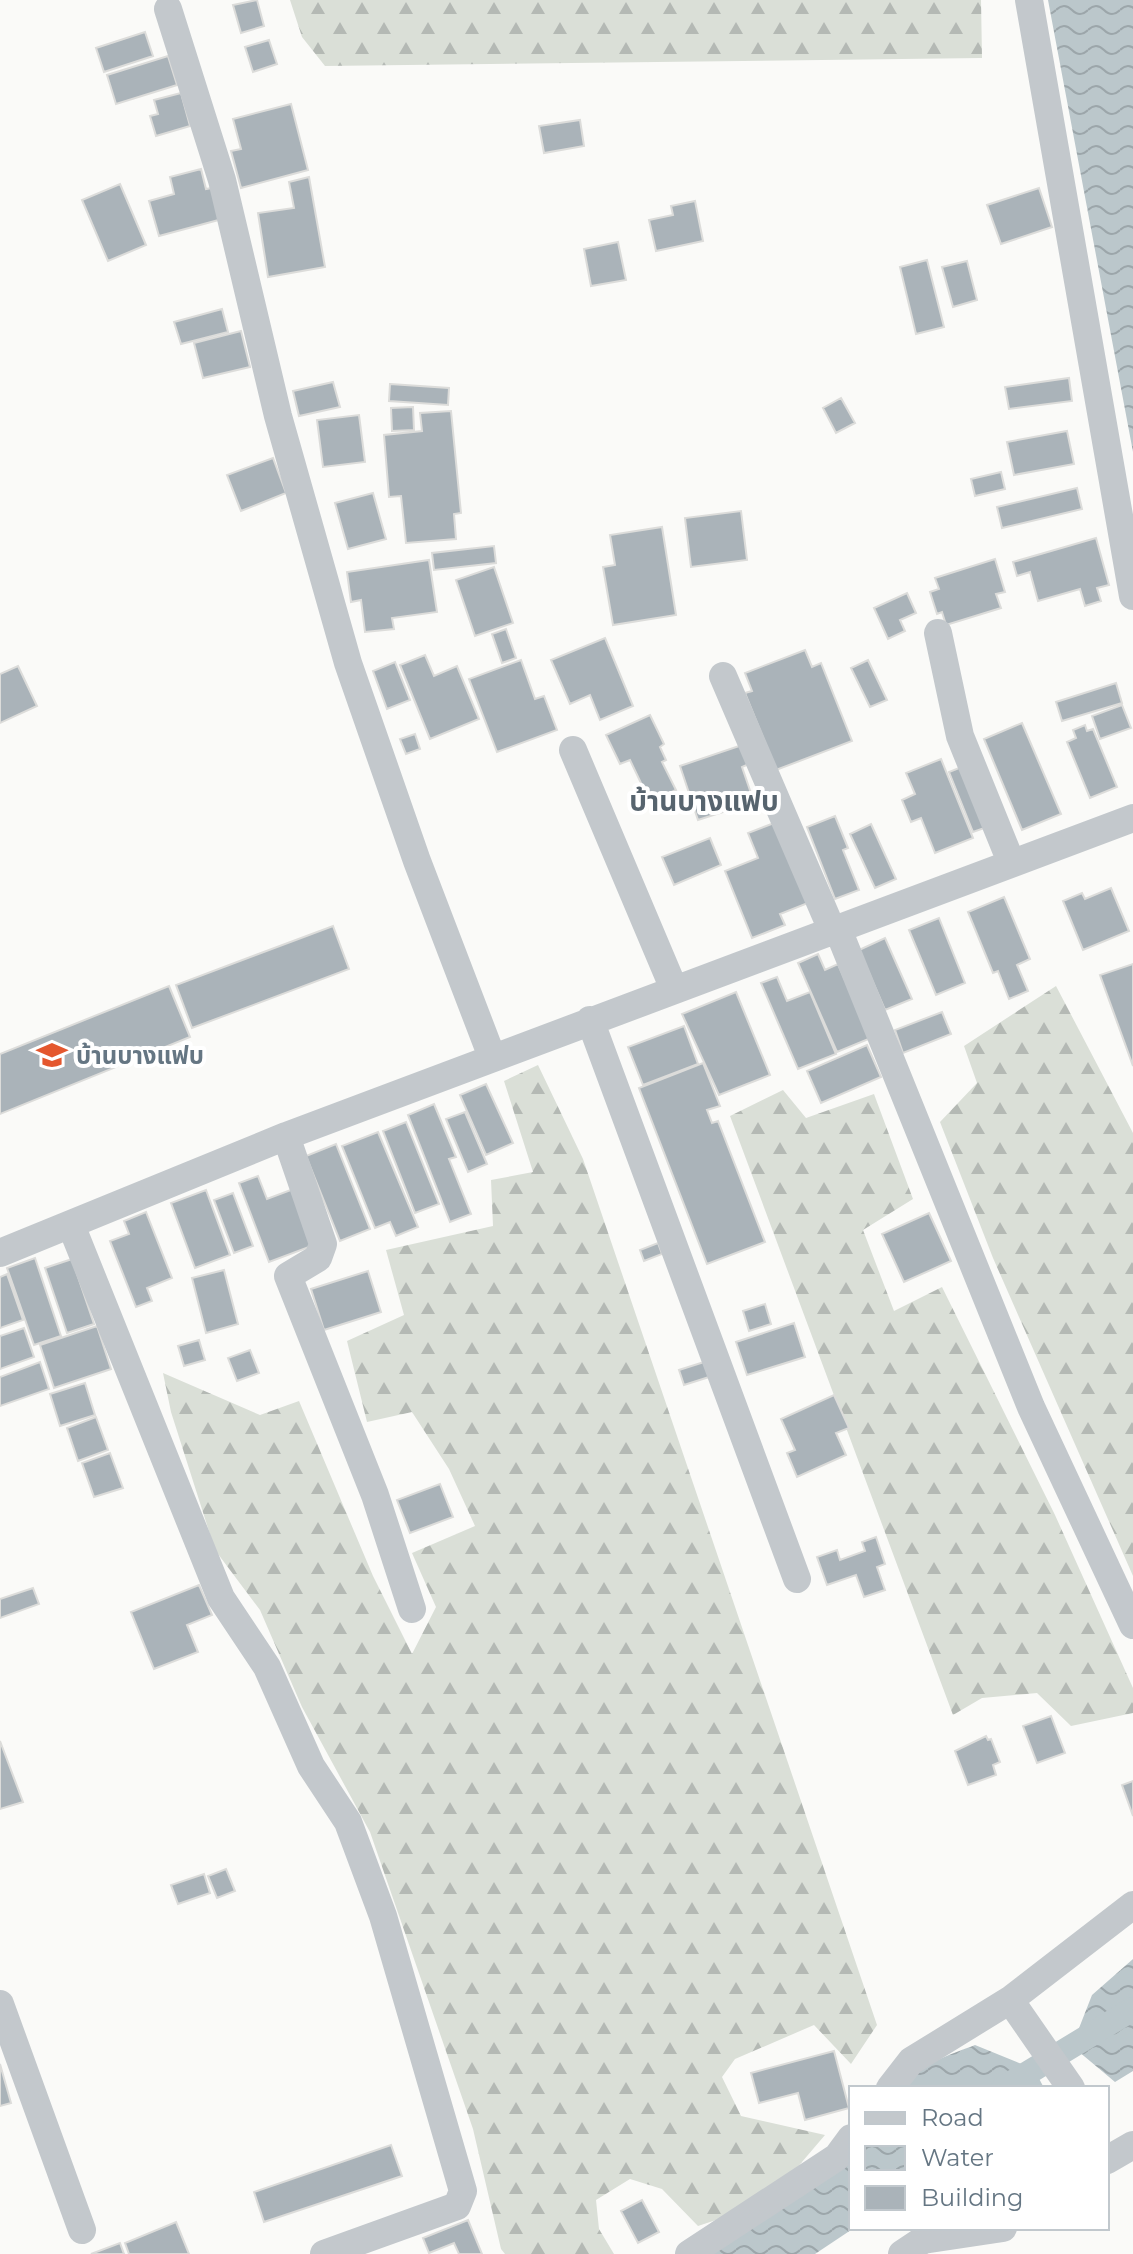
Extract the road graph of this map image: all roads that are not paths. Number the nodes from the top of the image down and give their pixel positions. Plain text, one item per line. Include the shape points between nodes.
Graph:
1 (1029, 0) edge
2 (168, 9) dead end
3 (1133, 596) edge
4 (938, 633) dead end
5 (723, 676) dead end
6 (573, 750) dead end
7 (1133, 818) edge
8 (1011, 862) junction
9 (835, 928) junction
10 (674, 989) junction
11 (590, 1020) junction
12 (492, 1057) junction
13 (286, 1136) junction
14 (71, 1225) junction
15 (0, 1253) edge
16 (797, 1579) dead end
17 (412, 1609) dead end
18 (1133, 1625) edge
19 (1133, 1905) edge
20 (1010, 2000) junction
21 (0, 2004) edge
22 (892, 2086) edge
23 (1070, 2086) edge
24 (849, 2141) edge
25 (82, 2230) dead end
26 (990, 2230) edge
27 (324, 2254) edge
28 (689, 2254) edge
29 (902, 2254) edge

1 - 3 street
2 - 12 street via 222,180 278,416 347,659
4 - 8 street via 960,736
5 - 9 street
6 - 10 street
7 - 8 street
8 - 9 street
9 - 10 street
9 - 18 street via 1031,1407
10 - 11 street
11 - 12 street
11 - 16 street
12 - 13 street
13 - 14 street
13 - 17 street via 323,1244 318,1258 288,1276 370,1481
14 - 15 street
14 - 27 street via 221,1598 267,1667 311,1766 348,1822 383,1916 463,2191 457,2206
19 - 20 street
20 - 22 street via 911,2061
20 - 23 street
21 - 25 street
24 - 28 street via 837,2157
26 - 29 street via 923,2240

